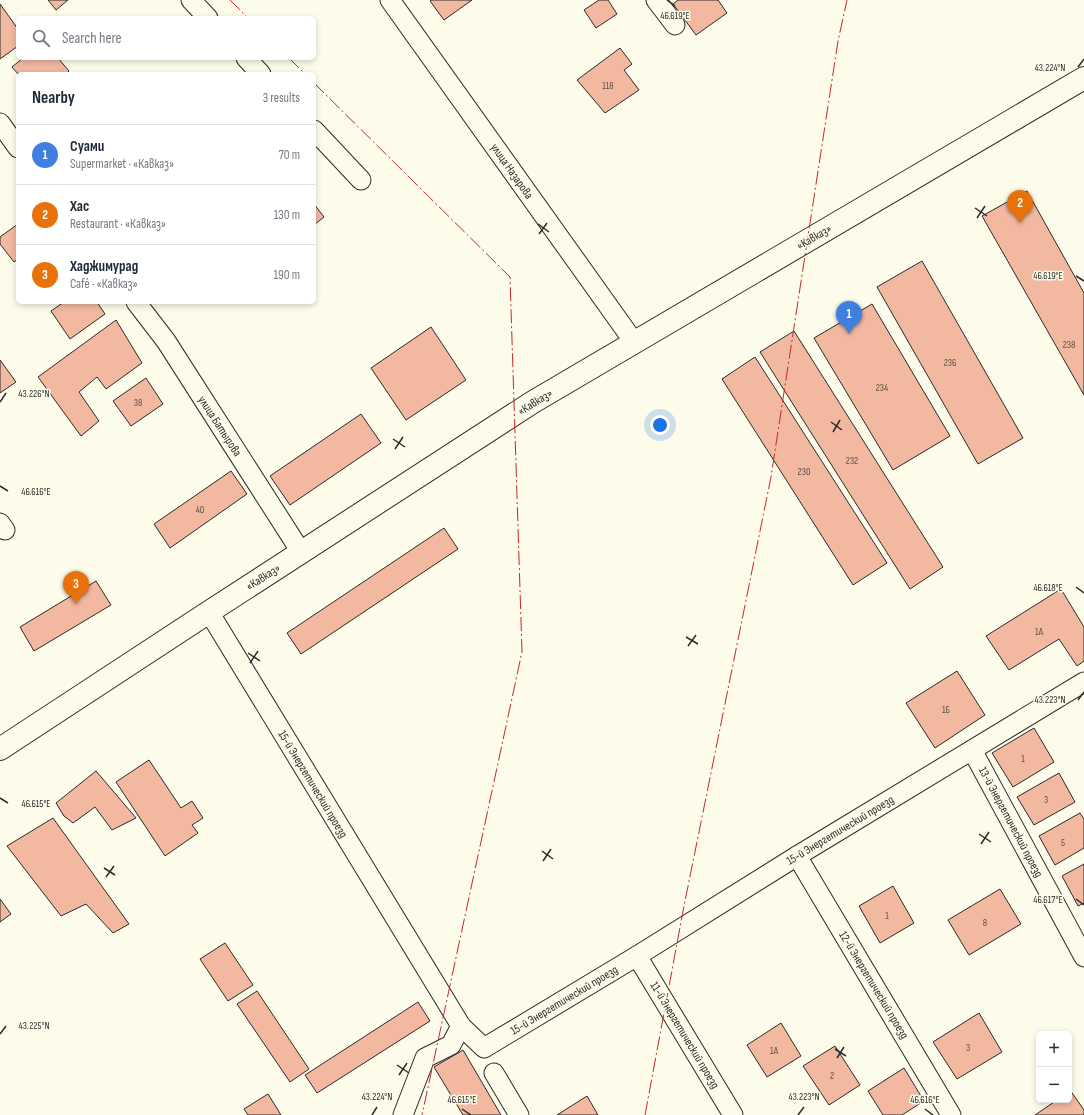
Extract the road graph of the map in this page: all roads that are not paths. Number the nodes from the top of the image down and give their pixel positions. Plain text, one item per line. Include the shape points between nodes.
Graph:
1 (191, 0) edge
2 (390, 0) edge
3 (656, 0) edge
4 (206, 16) edge
5 (675, 24) dead end
6 (248, 60) edge
7 (259, 72) edge
8 (1084, 78) edge
9 (0, 123) edge
10 (316, 132) edge
11 (16, 145) edge
12 (361, 180) dead end
13 (138, 304) edge
14 (634, 342) junction
15 (301, 552) junction
16 (209, 612) junction
17 (1084, 682) edge
18 (0, 749) edge
19 (972, 750) junction
20 (797, 856) junction
21 (637, 956) junction
22 (1084, 957) edge
23 (460, 1026) junction
24 (494, 1074) dead end
25 (403, 1115) edge
26 (519, 1115) edge
27 (733, 1115) edge
28 (951, 1115) edge

1 - 4 street
2 - 14 street, улица Назарова
3 - 5 street
6 - 7 street
8 - 14 highway, «Кавказ»
9 - 11 street
10 - 12 street
13 - 15 street, улица Батырова via 166,341
14 - 15 highway, «Кавказ» via 533,402
15 - 16 highway, «Кавказ»
16 - 18 highway, «Кавказ»
16 - 23 street, 15-й Энергетический проезд
17 - 19 street, 15-й Энергетический проезд
19 - 20 street, 15-й Энергетический проезд
19 - 22 street, 13-й Энергетический проезд
20 - 21 street, 15-й Энергетический проезд
20 - 28 street, 12-й Энергетический проезд
21 - 23 street, 15-й Энергетический проезд via 484,1048
21 - 27 street, 11-й Энергетический проезд
23 - 25 street via 451,1045 425,1058
24 - 26 street

